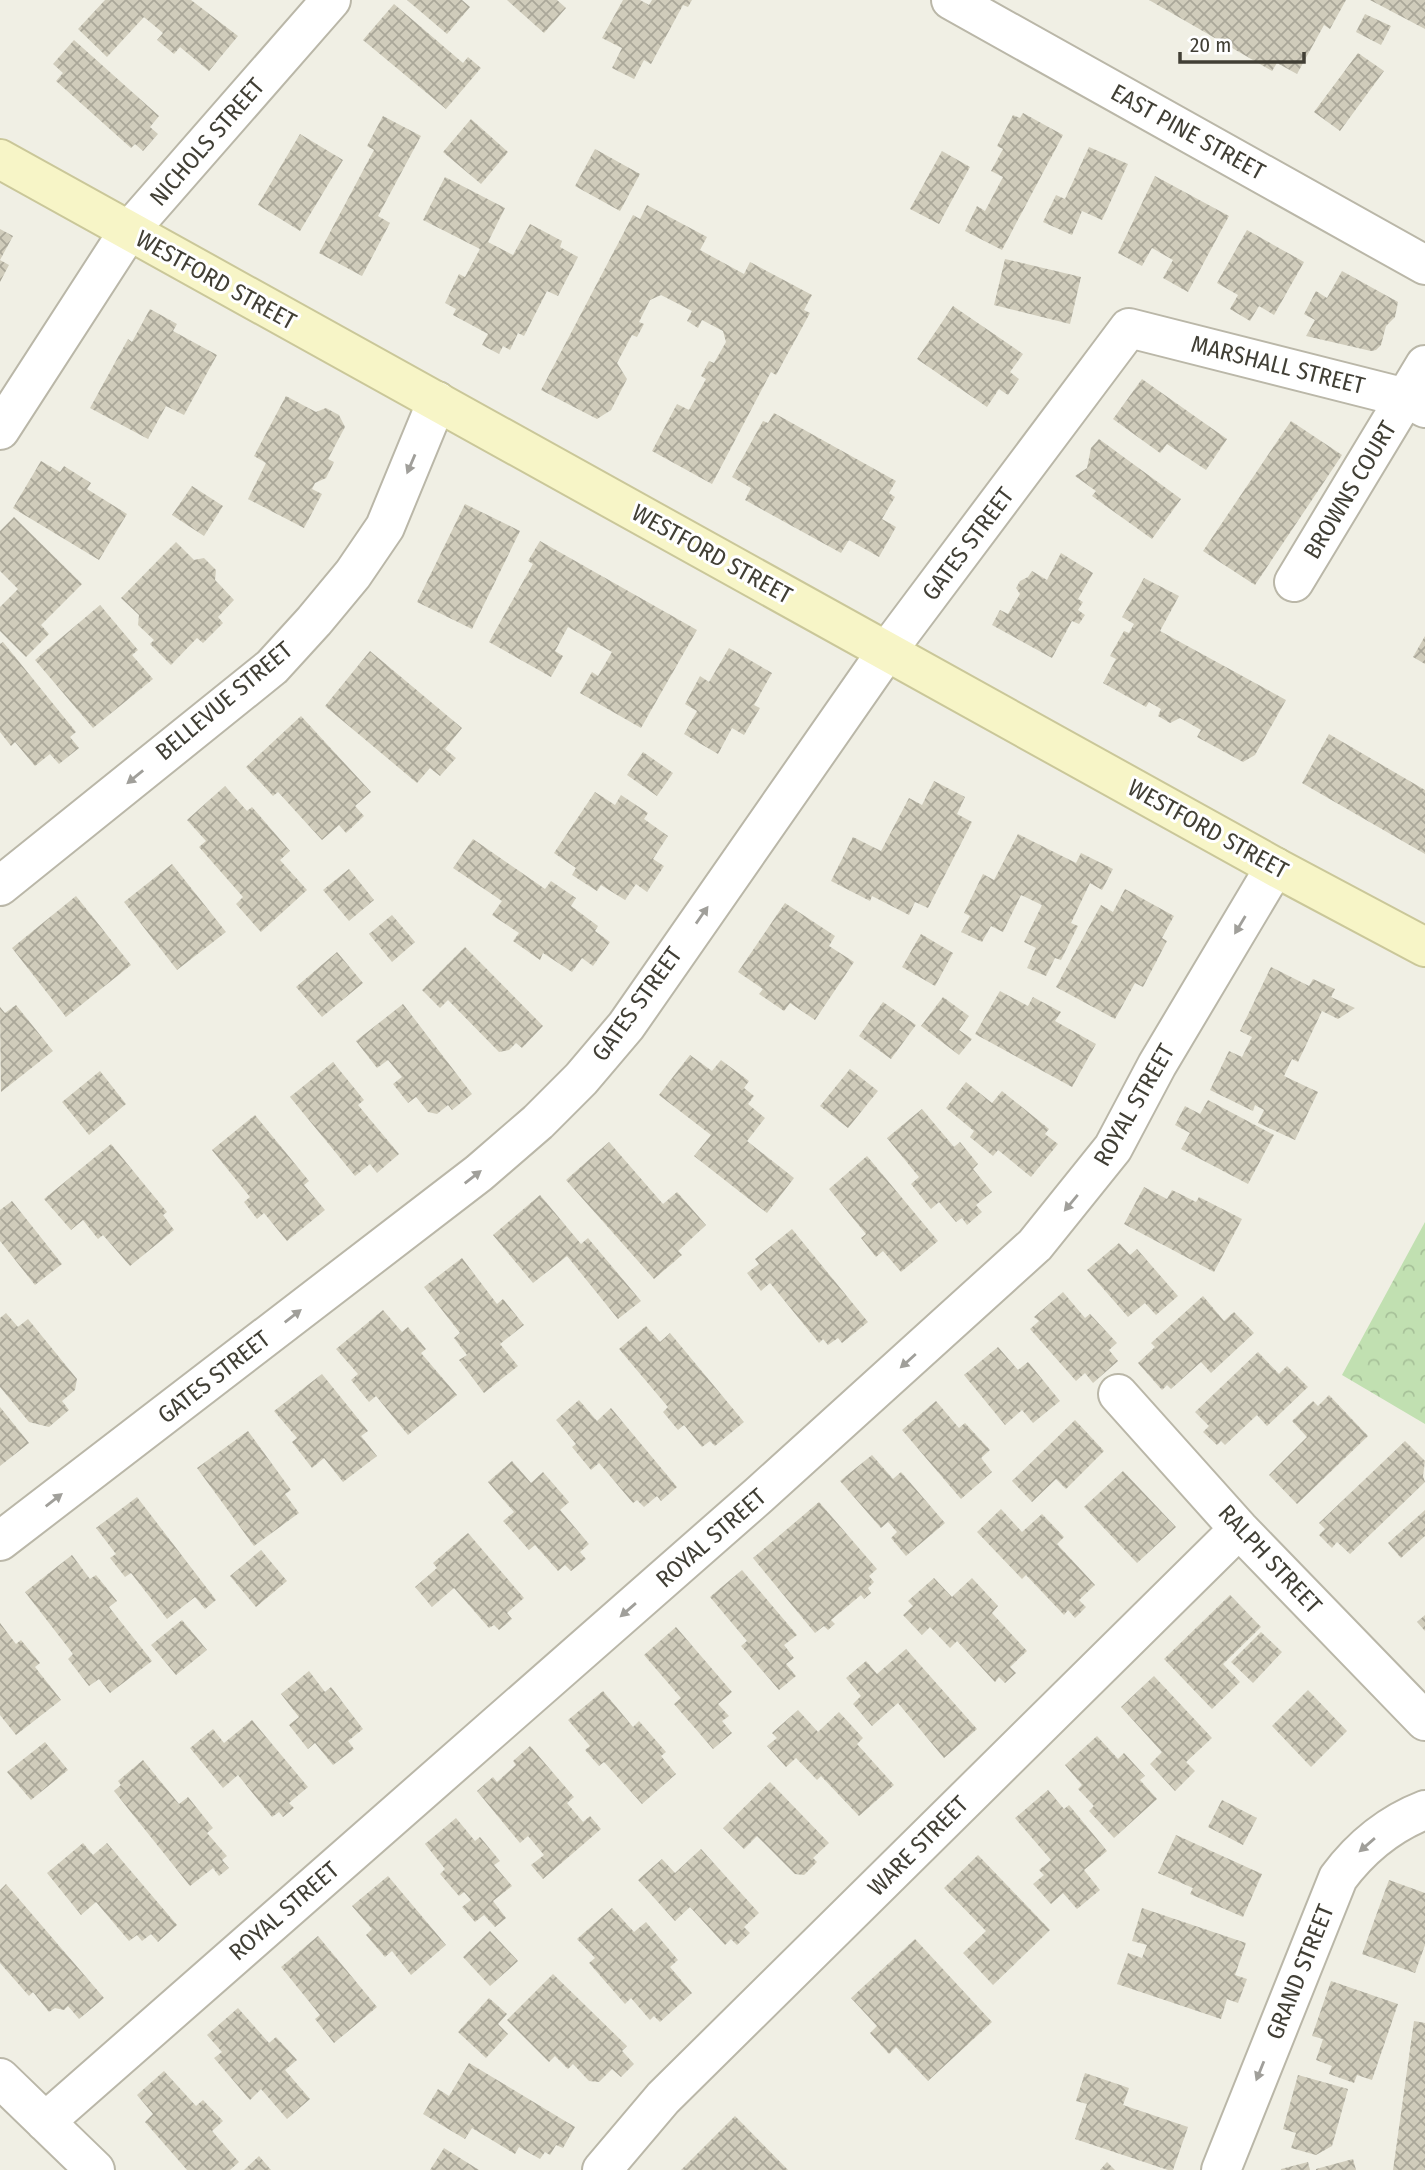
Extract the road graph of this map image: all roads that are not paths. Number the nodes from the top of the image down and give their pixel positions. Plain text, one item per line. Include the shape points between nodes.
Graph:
1 (331, 0) edge
2 (951, 0) edge
3 (0, 159) edge
4 (128, 232) junction
5 (1425, 265) edge
6 (1129, 328) joint
7 (1425, 365) edge
8 (437, 401) junction
9 (1416, 403) edge
10 (0, 430) edge
11 (1294, 582) dead end
12 (887, 651) junction
13 (1275, 867) junction
14 (0, 886) edge
15 (1425, 947) edge
16 (1118, 1394) dead end
17 (1239, 1528) junction
18 (0, 1541) edge
19 (1425, 1721) edge
20 (1425, 1810) edge
21 (0, 2078) edge
22 (45, 2122) junction
23 (95, 2170) edge
24 (602, 2170) edge
25 (1221, 2170) edge

1 - 4 street, NICHOLS STREET
2 - 5 street, EAST PINE STREET
3 - 4 main road, WESTFORD STREET
4 - 8 main road, WESTFORD STREET
4 - 10 street, NICHOLS STREET
6 - 9 street, MARSHALL STREET
6 - 12 street, GATES STREET
7 - 9 street, BROWNS COURT
8 - 12 main road, WESTFORD STREET
8 -> 14 street, BELLEVUE STREET via 385,527 314,621 272,667
9 - 11 street, BROWNS COURT
12 - 13 main road, WESTFORD STREET
18 -> 12 street, GATES STREET via 480,1172 581,1079 626,1026
13 - 15 main road, WESTFORD STREET
13 -> 22 street, ROYAL STREET via 1113,1148 1035,1245 759,1495
16 - 17 street, RALPH STREET
17 - 19 street, RALPH STREET
17 - 24 street, WARE STREET via 663,2098
20 -> 25 street, GRAND STREET via 1378,1835 1338,1878
21 - 22 street
22 - 23 street

